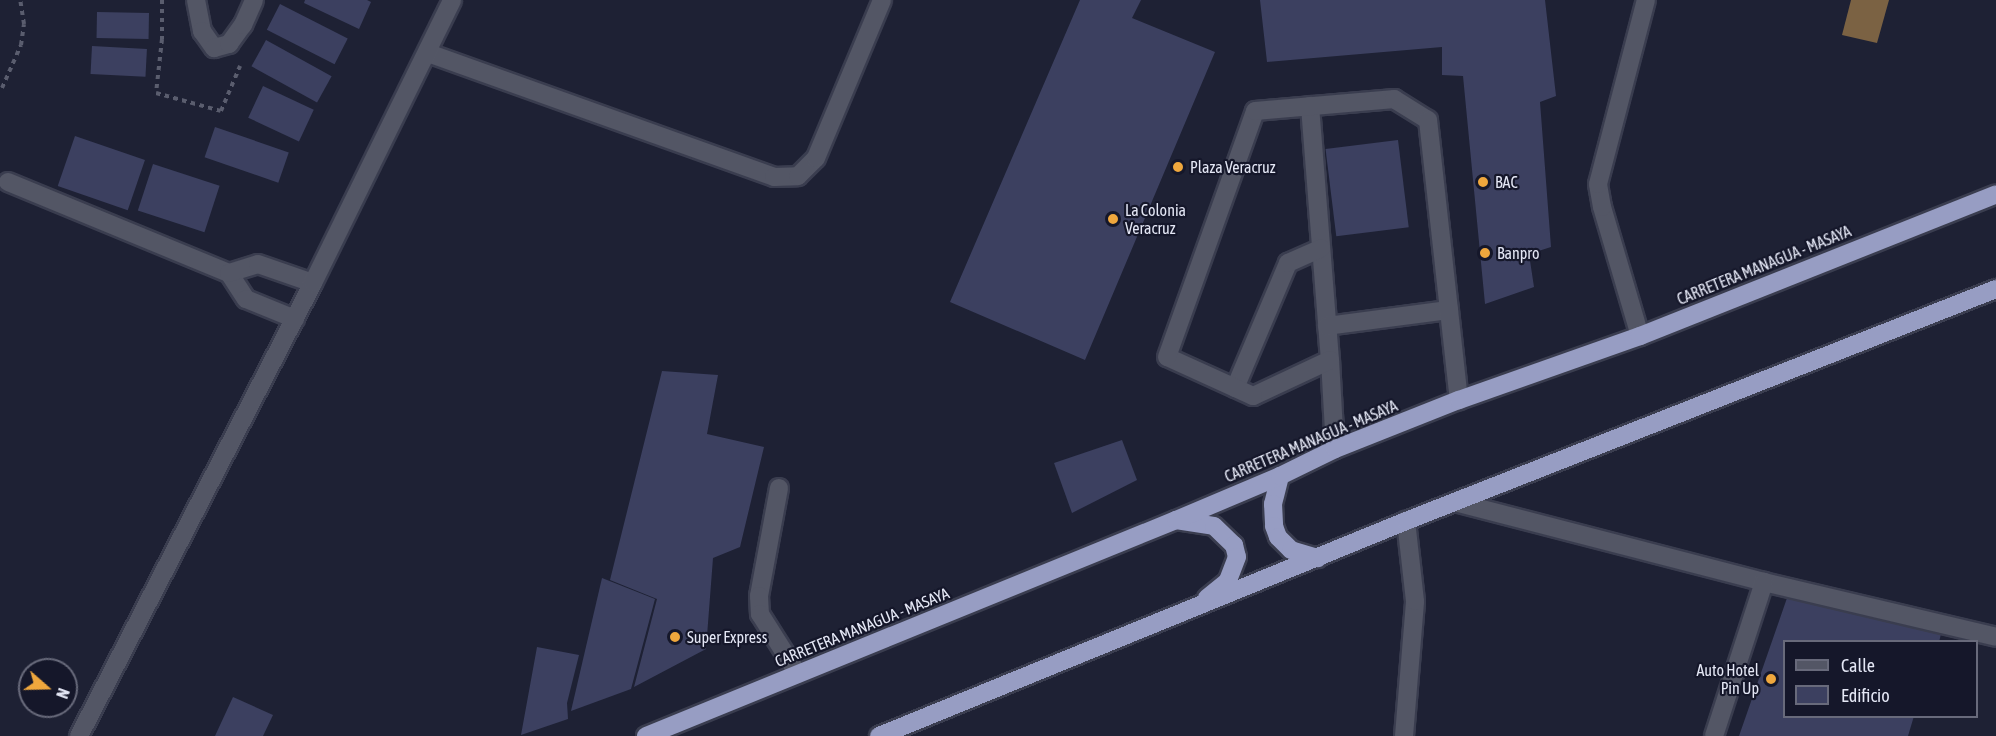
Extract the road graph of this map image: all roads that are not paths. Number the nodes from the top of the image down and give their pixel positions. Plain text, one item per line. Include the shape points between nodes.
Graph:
1 (196, 0) edge
2 (254, 0) edge
3 (452, 0) edge
4 (882, 0) edge
5 (1646, 0) edge
6 (428, 53) junction
7 (1310, 106) junction
8 (8, 182) dead end
9 (1996, 194) edge
10 (1321, 249) junction
11 (229, 273) junction
12 (314, 283) junction
13 (1996, 289) edge
14 (1449, 310) junction
15 (295, 319) junction
16 (1327, 326) junction
17 (1640, 336) junction
18 (1330, 360) junction
19 (1235, 388) junction
20 (1459, 400) junction
21 (1335, 449) junction
22 (1280, 476) junction
23 (779, 488) dead end
24 (1455, 502) junction
25 (1176, 520) junction
26 (1406, 521) junction
27 (1318, 558) junction
28 (1764, 582) junction
29 (1192, 611) junction
30 (1996, 637) edge
31 (798, 674) junction
32 (79, 736) edge
33 (646, 736) edge
34 (879, 736) edge
35 (1404, 736) edge
36 (1714, 736) edge

1 - 2 street via 202,31 214,48 230,44
3 - 6 street
4 - 6 street via 816,159 798,176 774,177
5 - 17 street via 1598,184
6 - 12 street
7 - 10 street
7 - 14 street via 1394,99 1428,120
7 - 19 street via 1255,111 1167,357
8 - 11 street
9 - 17 highway, CARRETERA MANAGUA - MASAYA
10 - 16 street
10 - 19 street via 1288,263
11 - 12 street via 258,264
11 - 15 street via 246,298
12 - 15 street
13 - 24 highway
14 - 16 street
14 - 20 street
15 - 32 street
16 - 18 street
17 - 20 highway, CARRETERA MANAGUA - MASAYA
18 - 19 street via 1253,396
18 - 21 street
20 - 21 highway, CARRETERA MANAGUA - MASAYA
21 - 22 highway, CARRETERA MANAGUA - MASAYA
22 - 25 highway, CARRETERA MANAGUA - MASAYA
22 - 27 highway via 1273,504 1278,537 1291,550
23 - 31 street via 759,596 760,614
24 - 26 highway
24 - 28 street
25 - 29 highway via 1214,526 1234,545 1238,557 1228,581
25 - 31 highway, CARRETERA MANAGUA - MASAYA
26 - 27 highway
26 - 35 street via 1415,601
27 - 29 highway
28 - 30 street
28 - 36 street
29 - 34 highway
31 - 33 highway, CARRETERA MANAGUA - MASAYA

